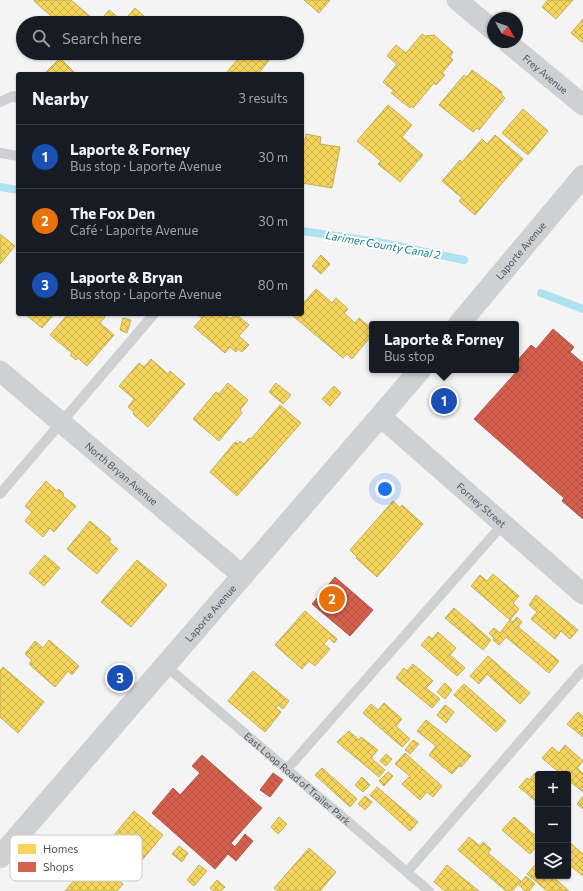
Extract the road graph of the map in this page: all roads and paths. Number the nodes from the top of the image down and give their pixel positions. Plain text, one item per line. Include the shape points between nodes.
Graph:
1 (457, 0) edge
2 (487, 25) edge
3 (514, 48) edge
4 (16, 97) edge
5 (0, 102) edge
6 (583, 105) edge
7 (0, 153) edge
8 (16, 156) edge
9 (583, 176) edge
10 (152, 316) edge
11 (462, 321) edge
12 (0, 371) edge
13 (417, 373) edge
14 (380, 416) junction
15 (60, 423) junction
16 (0, 494) edge
17 (504, 523) junction
18 (243, 576) junction
19 (583, 594) edge
20 (166, 666) junction
21 (583, 669) edge
22 (288, 768) junction
23 (19, 835) edge
24 (10, 845) edge
25 (0, 857) edge
26 (407, 872) junction
27 (429, 891) edge

1 - 2 street
3 - 6 street, Frey Avenue
4 - 5 lane via 13,96
7 - 8 lane
9 - 11 street, Laporte Avenue
10 - 15 lane
12 - 15 street, North Bryan Avenue
13 - 14 street, Laporte Avenue
14 - 17 street, Forney Street
14 - 18 street, Laporte Avenue
15 - 16 lane
15 - 18 street, North Bryan Avenue
17 - 19 street, Forney Street
17 - 22 lane
18 - 20 street, Laporte Avenue
20 - 22 lane, East Loop Road of Trailer Park
20 - 23 street, Laporte Avenue
21 - 26 lane
22 - 26 lane, East Loop Road of Trailer Park
24 - 25 street, Laporte Avenue
26 - 27 lane, East Loop Road of Trailer Park

